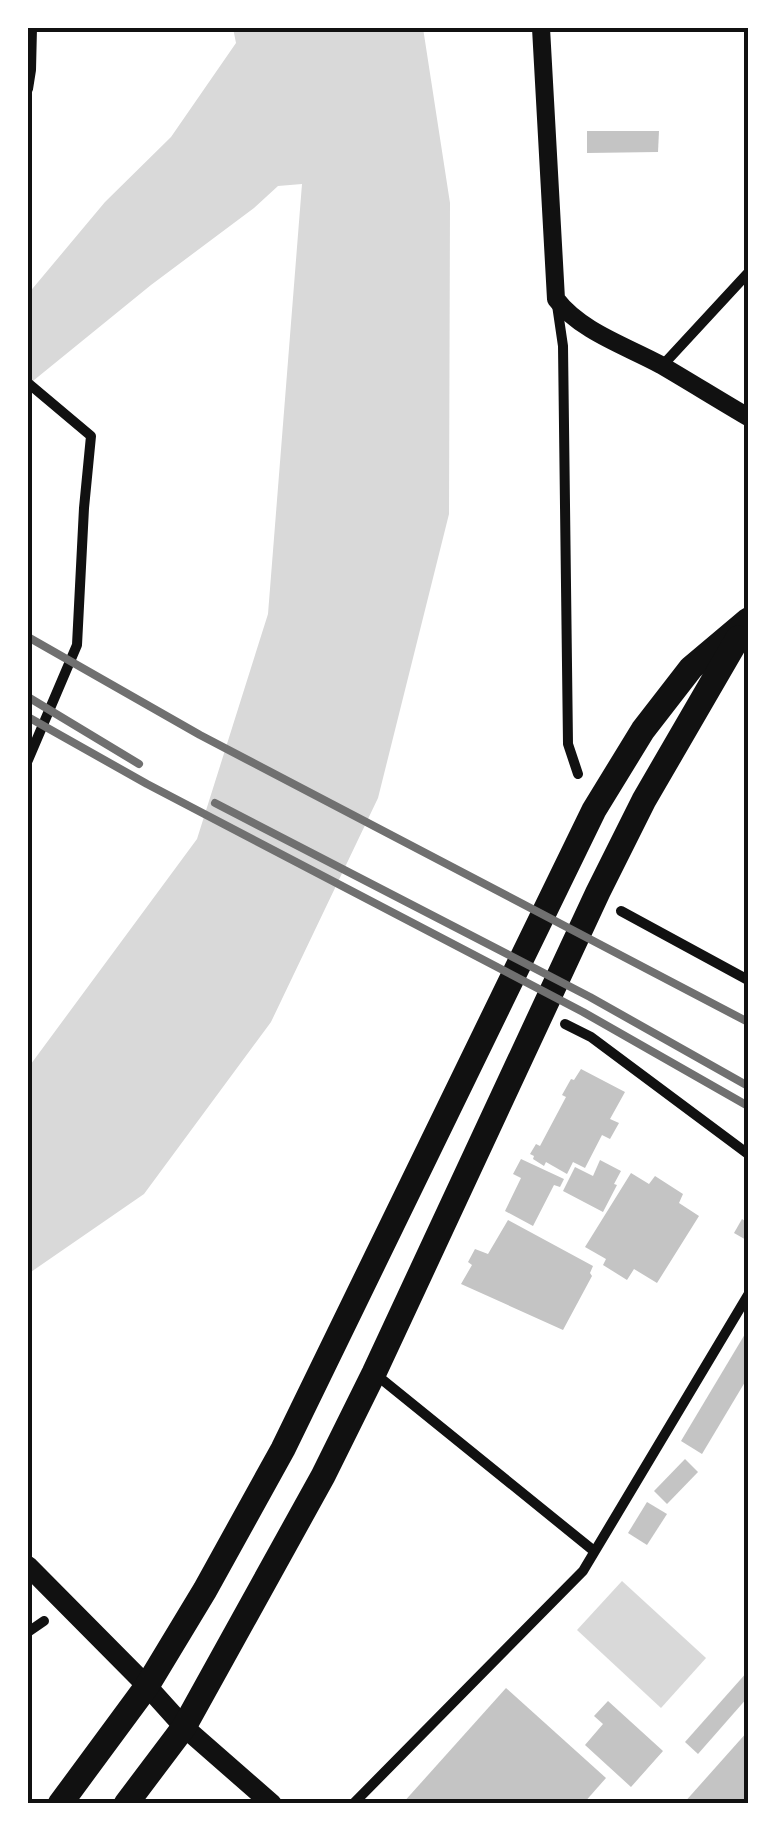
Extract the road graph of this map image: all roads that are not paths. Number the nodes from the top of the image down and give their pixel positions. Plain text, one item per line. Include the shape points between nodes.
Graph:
1 (32, 28) edge
2 (541, 28) edge
3 (28, 89) edge
4 (748, 273) edge
5 (556, 298) junction
6 (662, 366) junction
7 (28, 383) edge
8 (748, 418) edge
9 (748, 620) edge
10 (28, 760) edge
11 (578, 774) dead end
12 (621, 910) dead end
13 (748, 980) edge
14 (565, 1024) dead end
15 (748, 1154) edge
16 (748, 1296) edge
17 (374, 1373) junction
18 (594, 1551) junction
19 (28, 1566) edge
20 (44, 1620) dead end
21 (28, 1632) edge
22 (148, 1686) junction
23 (184, 1727) junction
24 (60, 1804) edge
25 (126, 1804) edge
26 (272, 1804) edge
27 (353, 1804) edge

1 - 3 street
2 - 5 street
4 - 6 street
5 - 6 street via 582,323
5 - 11 street via 563,346 568,744
6 - 8 street
7 - 10 street via 91,436 76,646
9 - 17 main road via 606,876
9 - 22 main road via 690,668 594,810 283,1448
12 - 13 street
14 - 15 street
16 - 18 street
17 - 18 street
17 - 23 main road
18 - 27 street via 583,1571
19 - 22 main road
20 - 21 street
22 - 23 main road
22 - 24 main road
23 - 25 main road
23 - 26 main road

